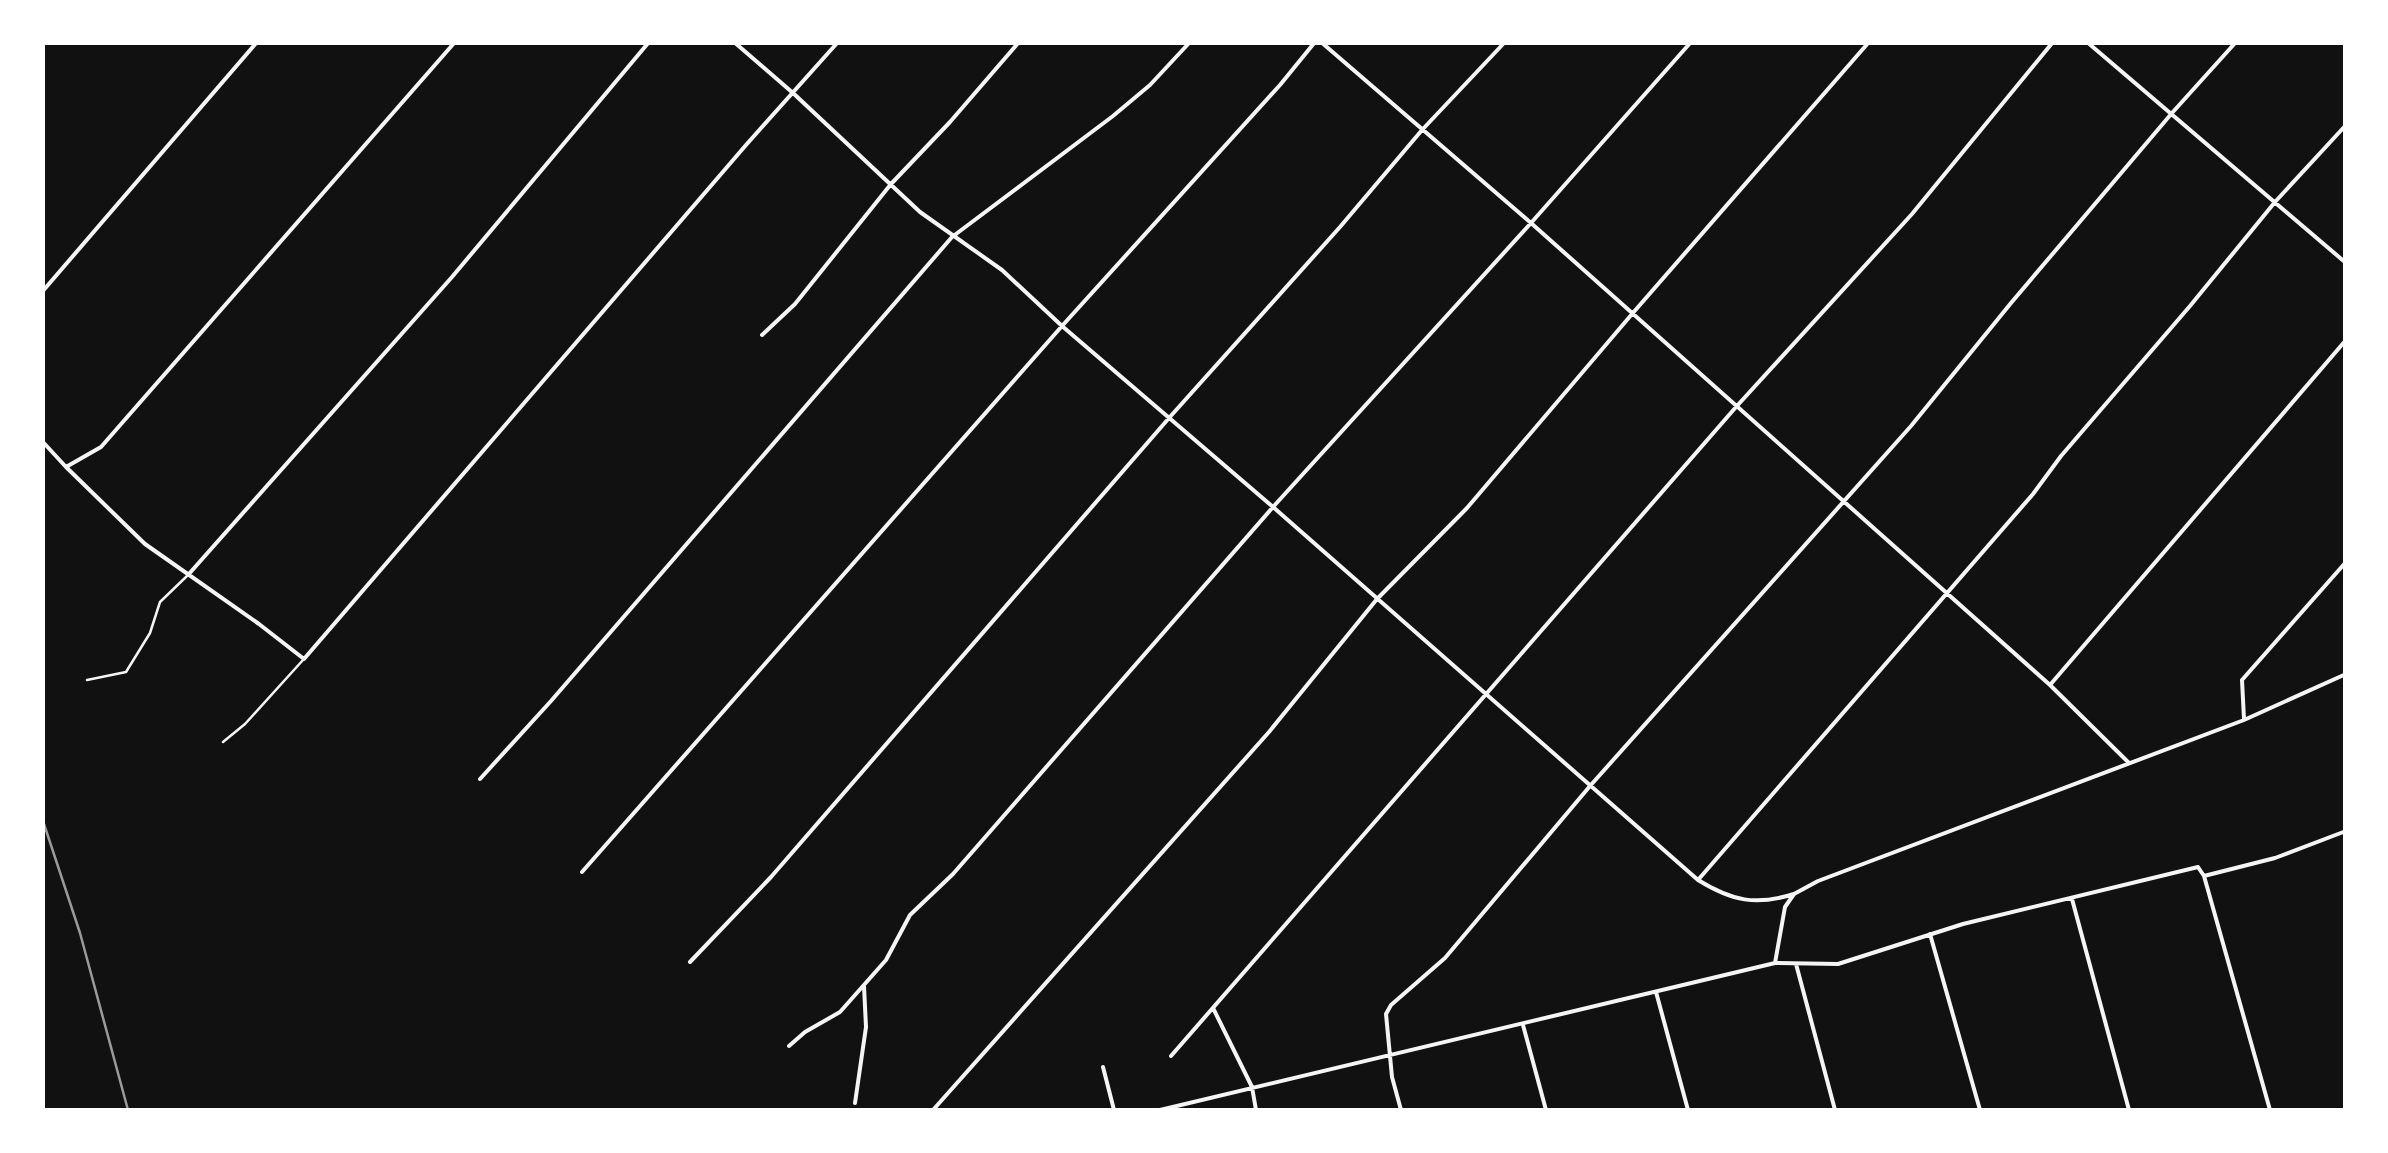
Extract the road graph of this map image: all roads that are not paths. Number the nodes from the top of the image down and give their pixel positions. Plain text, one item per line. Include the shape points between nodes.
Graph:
1 (256, 42) edge
2 (455, 42) edge
3 (648, 42) edge
4 (734, 42) edge
5 (838, 42) edge
6 (1019, 42) edge
7 (1190, 42) edge
8 (1318, 42) edge
9 (1505, 42) edge
10 (1691, 42) edge
11 (1869, 42) edge
12 (2053, 42) edge
13 (2087, 42) edge
14 (2236, 42) edge
15 (793, 93) junction
16 (2172, 113) junction
17 (2346, 125) edge
18 (1422, 130) junction
19 (890, 184) junction
20 (2274, 202) junction
21 (1532, 223) junction
22 (952, 236) junction
23 (2346, 262) edge
24 (42, 292) edge
25 (1632, 314) junction
26 (1062, 326) junction
27 (762, 335) dead end
28 (2346, 340) edge
29 (1736, 406) junction
30 (1169, 418) junction
31 (42, 441) edge
32 (66, 467) junction
33 (1843, 501) junction
34 (1274, 507) junction
35 (2346, 562) edge
36 (188, 575) junction
37 (1947, 594) junction
38 (1376, 600) junction
39 (304, 659) junction
40 (2346, 674) edge
41 (87, 680) dead end
42 (2050, 684) junction
43 (1486, 694) junction
44 (2244, 720) junction
45 (224, 742) dead end
46 (2130, 763) junction
47 (480, 779) dead end
48 (1590, 786) junction
49 (2346, 831) edge
50 (582, 872) dead end
51 (2204, 876) junction
52 (1698, 880) junction
53 (1794, 894) junction
54 (2072, 899) junction
55 (1930, 934) junction
56 (690, 962) dead end
57 (1775, 963) junction
58 (1796, 964) junction
59 (864, 986) junction
60 (1656, 992) junction
61 (1213, 1008) junction
62 (1523, 1025) junction
63 (789, 1046) dead end
64 (1391, 1055) junction
65 (1171, 1056) dead end
66 (1103, 1067) dead end
67 (1252, 1087) junction
68 (855, 1102) dead end
69 (933, 1110) edge
70 (1114, 1110) edge
71 (1160, 1110) edge
72 (1256, 1110) edge
73 (1401, 1110) edge
74 (1546, 1110) edge
75 (1688, 1110) edge
76 (1835, 1110) edge
77 (1980, 1110) edge
78 (2129, 1110) edge
79 (2270, 1110) edge

1 - 24 street
2 - 32 street via 101,447
3 - 36 street
4 - 15 street
5 - 15 street
6 - 19 street
7 - 22 street via 1113,116
8 - 18 street
8 - 26 street
9 - 18 street
10 - 21 street
11 - 25 street
12 - 29 street via 1912,214
13 - 16 street
14 - 16 street
15 - 19 street
15 - 39 street
16 - 20 street
16 - 33 street
17 - 20 street
18 - 21 street
18 - 30 street
19 - 22 street
19 - 27 street via 796,304
20 - 23 street
20 - 37 street
21 - 25 street
21 - 34 street
22 - 26 street via 1002,270
22 - 47 street
25 - 29 street
25 - 38 street via 1467,508
26 - 30 street
26 - 50 street
28 - 42 street
29 - 33 street
29 - 43 street
30 - 34 street
30 - 56 street
31 - 32 street
32 - 36 street via 145,544
33 - 37 street
33 - 48 street
34 - 38 street
34 - 59 street via 910,915
35 - 44 street via 2242,680
36 - 39 street
36 - 41 lane via 160,602 126,672
37 - 42 street
37 - 52 street
38 - 43 street
38 - 69 street via 1269,732
39 - 45 lane
40 - 44 street
42 - 46 street
43 - 48 street
43 - 61 street
44 - 46 street
46 - 53 street
48 - 52 street
48 - 64 street via 1445,958 1391,1005
49 - 51 street
51 - 54 street via 2198,866
51 - 79 street
52 - 53 street via 1738,899
53 - 57 street via 1785,907
54 - 55 street
54 - 78 street
55 - 58 street via 1838,964
55 - 77 street
57 - 58 street
57 - 60 street
58 - 76 street
59 - 63 street via 840,1012
59 - 68 street via 866,1026
60 - 62 street
60 - 75 street
61 - 65 street
61 - 67 street
62 - 64 street
62 - 74 street
64 - 67 street
64 - 73 street
66 - 70 street
67 - 71 street
67 - 72 street

